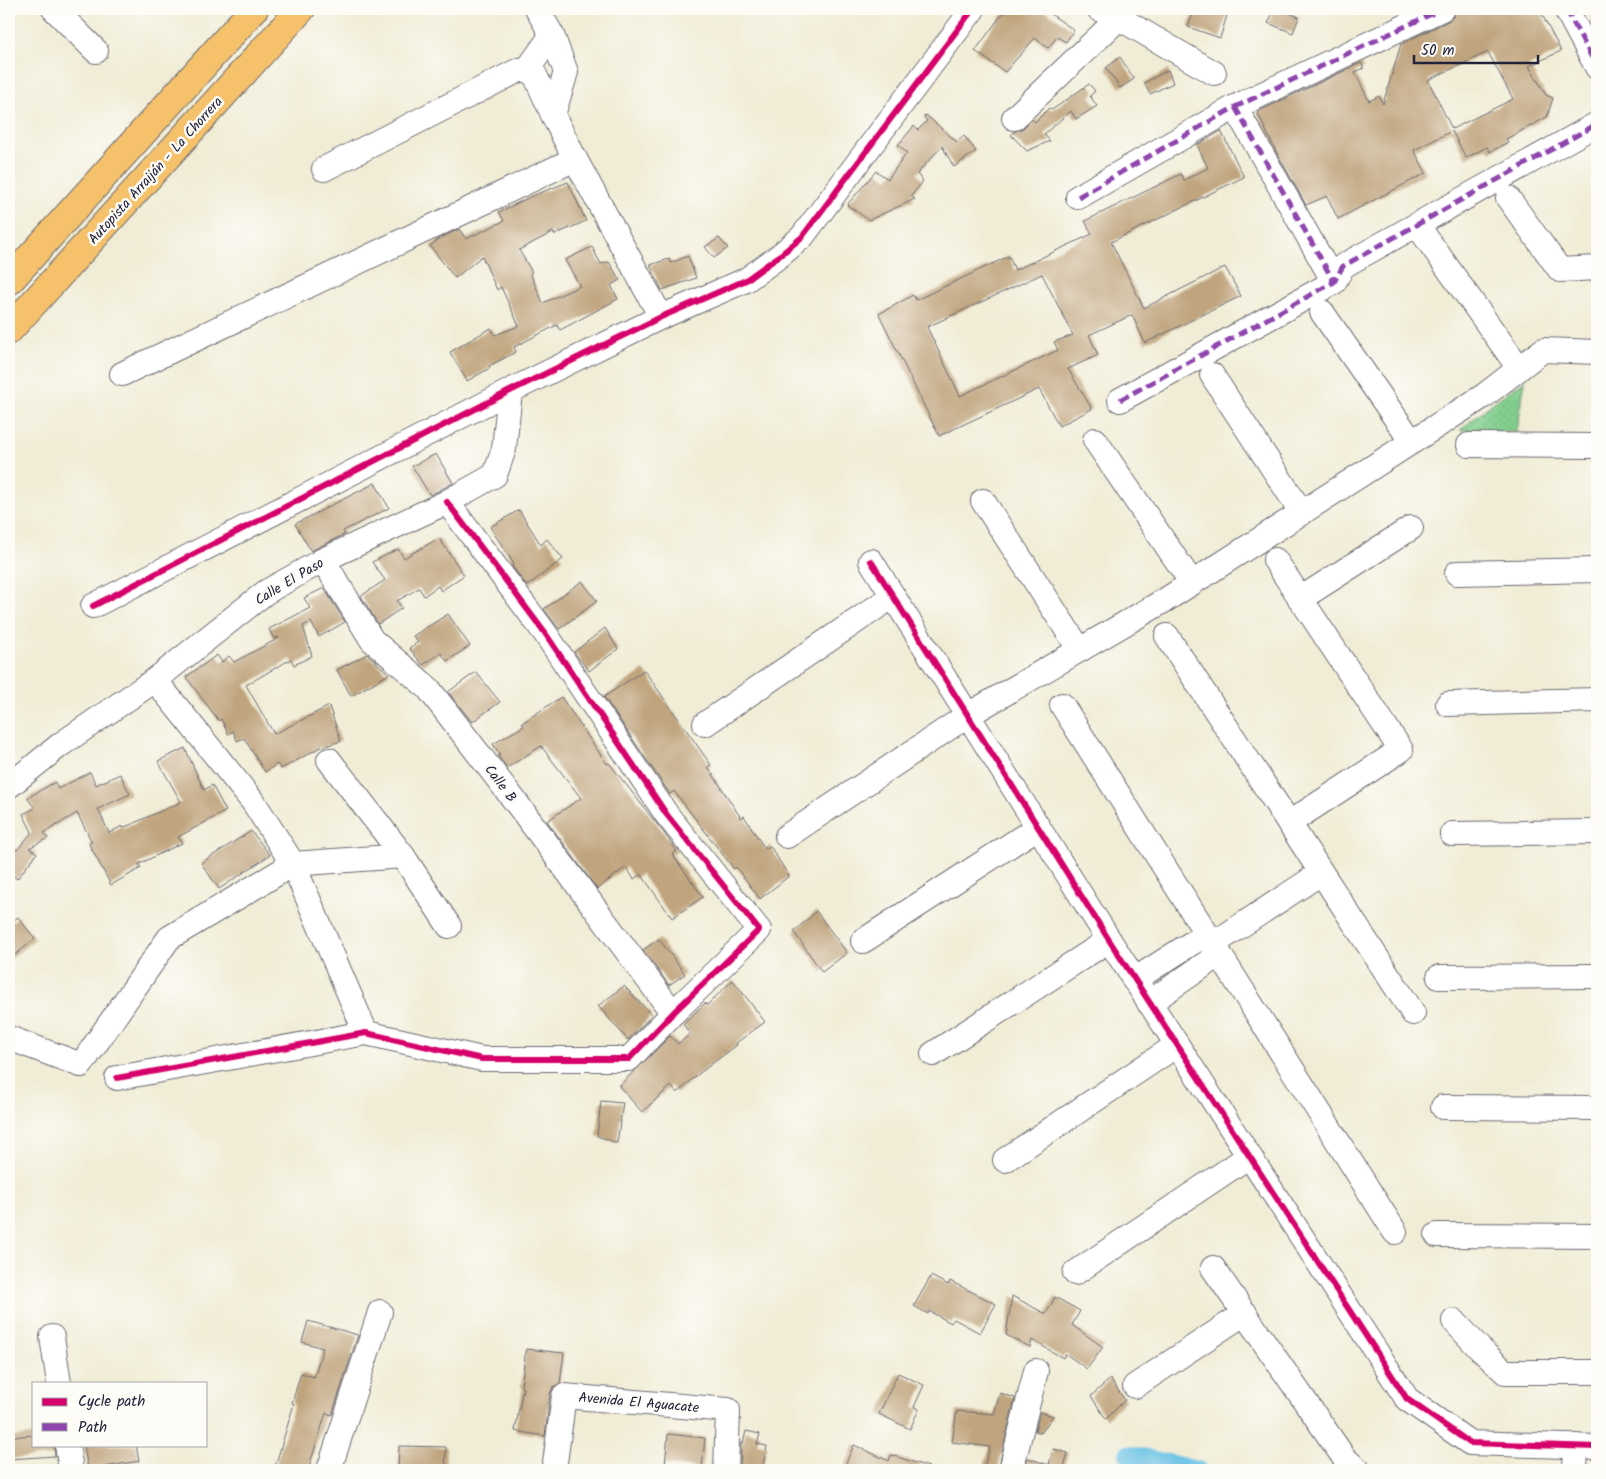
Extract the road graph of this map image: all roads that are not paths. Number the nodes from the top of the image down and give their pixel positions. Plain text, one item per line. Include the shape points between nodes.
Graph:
1 (54, 9) edge
2 (254, 9) edge
3 (301, 9) edge
4 (537, 9) edge
5 (973, 9) edge
6 (1442, 9) edge
7 (1566, 9) edge
8 (1109, 13) edge
9 (552, 35) junction
10 (96, 51) dead end
11 (1597, 67) edge
12 (527, 70) junction
13 (1214, 73) dead end
14 (1235, 107) junction
15 (553, 115) junction
16 (1014, 118) dead end
17 (1597, 124) edge
18 (575, 159) junction
19 (324, 169) dead end
20 (1078, 197) dead end
21 (1508, 198) dead end
22 (1425, 236) dead end
23 (1597, 268) edge
24 (9, 281) edge
25 (1334, 282) junction
26 (1322, 312) dead end
27 (661, 317) junction
28 (9, 330) edge
29 (1597, 352) edge
30 (1519, 368) junction
31 (122, 374) dead end
32 (1212, 375) dead end
33 (510, 391) junction
34 (1120, 400) dead end
35 (1095, 440) dead end
36 (1412, 442) junction
37 (1469, 445) dead end
38 (1597, 446) edge
39 (983, 501) dead end
40 (447, 502) junction
41 (1302, 512) junction
42 (1411, 528) dead end
43 (323, 560) junction
44 (871, 560) dead end
45 (1275, 560) dead end
46 (1597, 570) edge
47 (1457, 573) dead end
48 (1192, 584) junction
49 (893, 596) junction
50 (1300, 599) junction
51 (93, 606) dead end
52 (1166, 636) dead end
53 (1080, 650) junction
54 (155, 680) junction
55 (1597, 700) edge
56 (1448, 704) dead end
57 (1062, 705) dead end
58 (968, 715) junction
59 (705, 724) dead end
60 (329, 760) dead end
61 (9, 786) edge
62 (1289, 823) junction
63 (1038, 826) junction
64 (1597, 832) edge
65 (1452, 834) dead end
66 (787, 836) dead end
67 (404, 856) junction
68 (293, 864) junction
69 (1321, 873) junction
70 (449, 926) dead end
71 (863, 940) dead end
72 (1109, 940) junction
73 (1213, 944) junction
74 (1597, 976) edge
75 (1439, 977) dead end
76 (1134, 980) junction
77 (1149, 1003) junction
78 (673, 1013) junction
79 (1413, 1013) dead end
80 (366, 1033) junction
81 (9, 1038) edge
82 (1177, 1045) junction
83 (933, 1054) dead end
84 (117, 1078) dead end
85 (1443, 1107) dead end
86 (1597, 1108) edge
87 (1249, 1156) junction
88 (1005, 1160) dead end
89 (1395, 1232) dead end
90 (1437, 1235) dead end
91 (1597, 1236) edge
92 (1213, 1268) dead end
93 (1075, 1273) dead end
94 (380, 1312) dead end
95 (1245, 1313) junction
96 (1454, 1321) dead end
97 (52, 1337) dead end
98 (1036, 1371) dead end
99 (1597, 1372) edge
100 (59, 1382) edge
101 (1135, 1386) dead end
102 (67, 1446) edge
103 (1586, 1447) edge
104 (71, 1470) edge
105 (329, 1470) edge
106 (554, 1470) edge
107 (726, 1470) edge
108 (1010, 1470) edge
109 (1358, 1470) edge
110 (1575, 1470) edge

1 - 10 street
2 - 24 highway
3 - 28 highway, Autopista Arraiján - La Chorrera
4 - 9 street
5 - 27 street via 802,237 746,280
6 - 14 street
7 - 11 street
8 - 13 street
8 - 16 street
9 - 12 street
9 - 15 street via 566,72
12 - 15 street via 535,75
12 - 19 street via 519,70
14 - 20 street
14 - 25 street
15 - 18 street
17 - 25 street via 1343,266
18 - 27 street
18 - 31 street
21 - 23 street via 1560,270
22 - 30 street
25 - 34 street
26 - 36 street
27 - 33 street
29 - 30 street via 1542,350
30 - 36 street
32 - 41 street
33 - 40 street, Calle El Paso via 504,449 495,475
33 - 51 street
35 - 48 street
36 - 41 street
37 - 38 street
39 - 53 street
40 - 43 street, Calle El Paso
40 - 78 street via 545,633 667,815 759,930
41 - 48 street
42 - 50 street
43 - 54 street, Calle El Paso via 266,592
43 - 78 street, Calle B via 372,640 428,688
44 - 49 street
45 - 50 street
46 - 47 street
48 - 53 street
49 - 58 street
49 - 59 street
50 - 62 street via 1400,750
52 - 62 street
53 - 58 street
54 - 61 street, Calle El Paso via 60,745
54 - 68 street via 254,803
55 - 56 street
57 - 73 street
58 - 63 street
58 - 66 street
60 - 67 street
62 - 69 street
63 - 71 street
63 - 72 street
64 - 65 street
67 - 68 street
67 - 70 street
68 - 80 street
68 - 81 street via 168,938 81,1065
69 - 73 street
69 - 79 street
72 - 76 street
72 - 83 street
73 - 76 street
73 - 77 street
73 - 89 street
74 - 75 street
76 - 77 street
77 - 82 street
78 - 80 street via 629,1058 482,1059
80 - 84 street
82 - 87 street
82 - 88 street
85 - 86 street
87 - 93 street
87 - 103 street via 1407,1399 1470,1443
90 - 91 street
92 - 95 street
94 - 105 street
95 - 101 street
95 - 109 street via 1345,1459
96 - 99 street via 1505,1372
97 - 100 street
98 - 108 street
102 - 104 street
103 - 110 street
106 - 107 street, Avenida El Aguacate via 564,1396 728,1410

